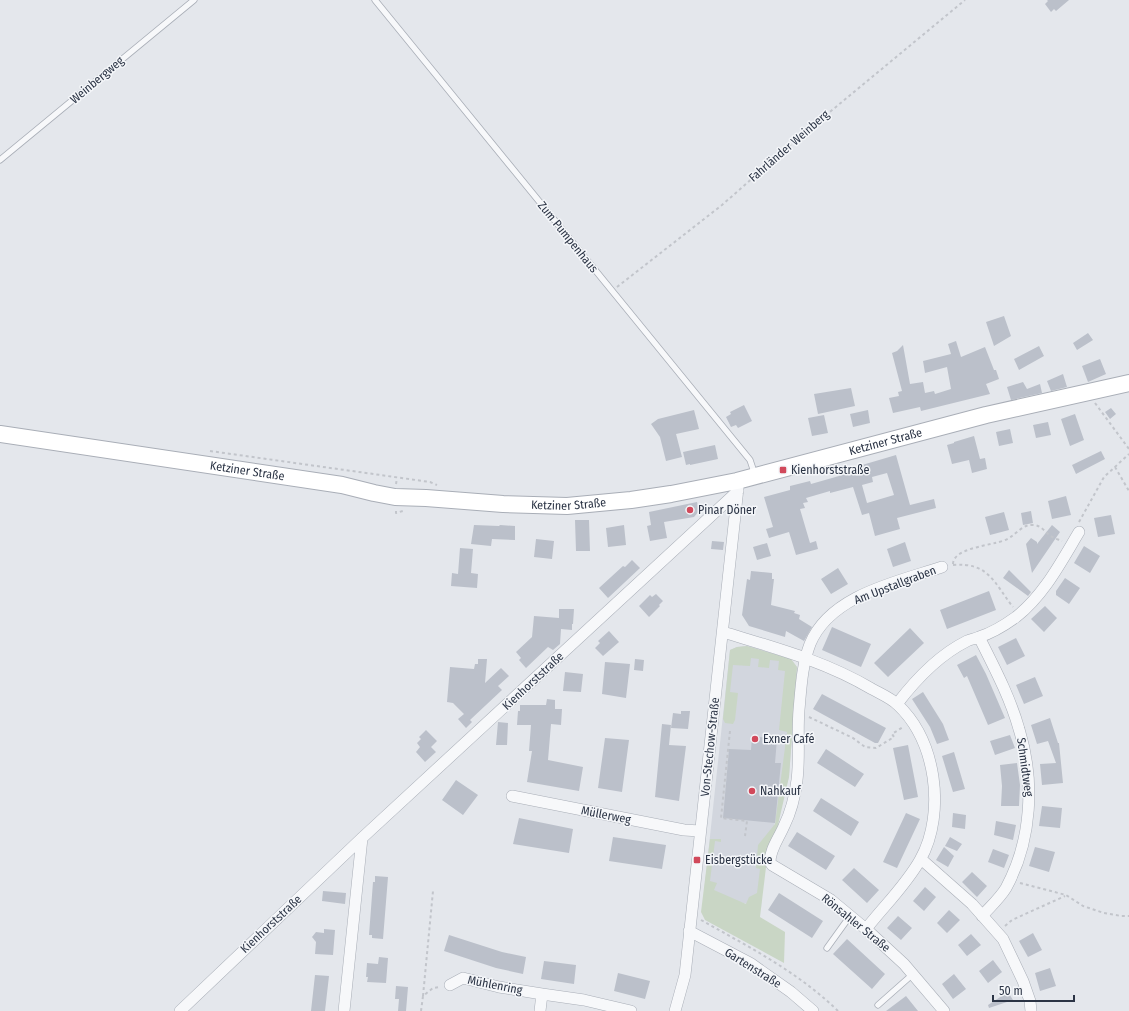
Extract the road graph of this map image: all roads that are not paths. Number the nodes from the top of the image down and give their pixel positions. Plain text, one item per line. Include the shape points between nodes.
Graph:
1 (194, 0) edge
2 (375, 0) edge
3 (0, 160) edge
4 (1129, 382) edge
5 (0, 434) edge
6 (756, 477) junction
7 (738, 486) junction
8 (1079, 532) road end
9 (947, 566) road end
10 (723, 632) junction
11 (979, 637) junction
12 (806, 658) junction
13 (897, 704) junction
14 (512, 796) dead end
15 (700, 831) junction
16 (362, 838) junction
17 (921, 859) junction
18 (850, 916) junction
19 (982, 916) junction
20 (866, 928) junction
21 (689, 931) junction
22 (827, 948) dead end
23 (913, 974) junction
24 (450, 985) road end
25 (542, 994) junction
26 (878, 1005) dead end
27 (180, 1011) edge
28 (344, 1011) edge
29 (540, 1011) edge
30 (630, 1011) edge
31 (675, 1011) edge
32 (813, 1011) edge
33 (944, 1011) edge
34 (1031, 1011) edge

1 - 3 lane, Weinbergweg
2 - 6 lane, Zum Pumpenhaus via 750,460
4 - 6 street, Ketziner Straße via 986,416
5 - 7 street, Ketziner Straße via 342,485 395,497 567,506
6 - 7 street, Ketziner Straße
7 - 10 street, Von-Stechow-Straße
7 - 16 street, Kienhorststraße
8 - 11 street via 1037,597 1019,614 997,629
9 - 12 street, Am Upstallgraben via 871,591 842,606 820,628 810,644
10 - 12 street
10 - 15 street, Von-Stechow-Straße
11 - 13 street via 968,640 944,654 912,684
11 - 19 street, Schmidtweg via 1007,695 1020,730 1027,762 1030,803 1022,849 1009,880 1005,889
12 - 13 street via 853,678
12 - 18 street, Rönsahler Straße via 799,712 798,767 794,794 784,827 771,853 770,862 831,900
13 - 17 street via 912,721 925,747 935,788 931,828
14 - 15 street, Müllerweg
15 - 21 street, Von-Stechow-Straße
16 - 27 street, Kienhorststraße
16 - 28 street
17 - 19 street
17 - 20 street
18 - 20 street, Rönsahler Straße
18 - 22 lane
19 - 34 street via 1003,939 1011,953 1030,1001
20 - 23 street, Rönsahler Straße
21 - 31 street, Von-Stechow-Straße via 685,975
21 - 32 street, Gartenstraße via 750,963
23 - 26 lane
23 - 33 street, Rönsahler Straße
24 - 25 street, Mühlenring via 463,978
25 - 29 street
25 - 30 street, Mühlenring via 584,1000

